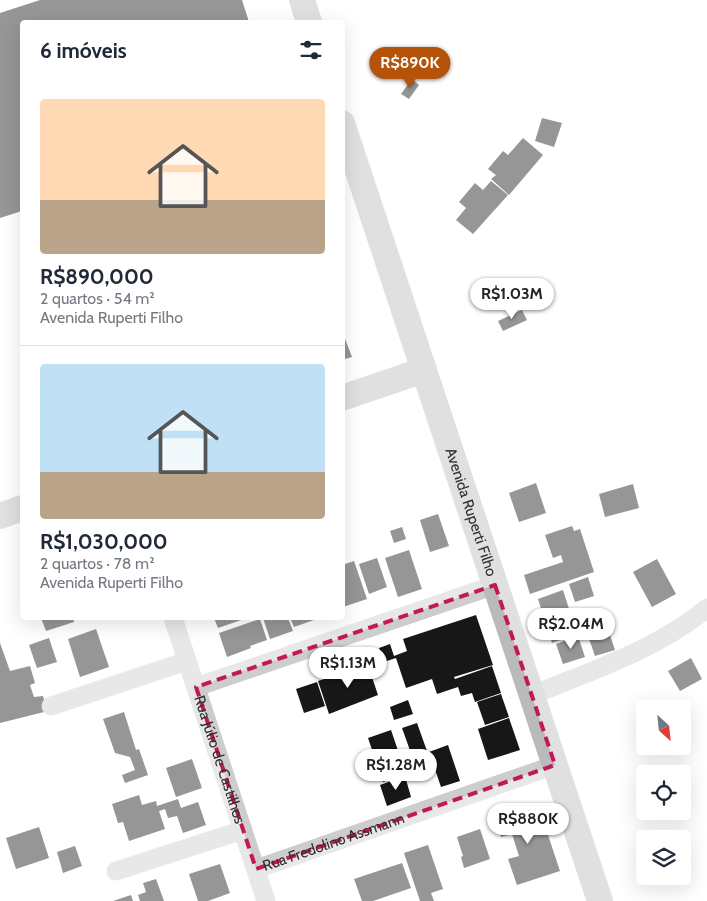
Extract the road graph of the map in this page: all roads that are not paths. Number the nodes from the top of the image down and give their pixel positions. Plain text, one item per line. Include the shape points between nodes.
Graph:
1 (302, 0) edge
2 (308, 20) edge
3 (345, 132) edge
4 (424, 370) junction
5 (345, 397) edge
6 (20, 509) edge
7 (0, 516) edge
8 (495, 585) junction
9 (707, 608) edge
10 (174, 620) edge
11 (187, 661) junction
12 (196, 687) junction
13 (530, 696) junction
14 (51, 706) dead end
15 (555, 765) junction
16 (243, 830) junction
17 (256, 869) junction
18 (116, 871) dead end
19 (266, 901) edge
20 (600, 901) edge

1 - 2 main road
3 - 4 main road, Avenida Ruperti Filho
4 - 5 main road
4 - 8 main road, Avenida Ruperti Filho
6 - 7 main road
8 - 12 street
8 - 13 main road, Avenida Ruperti Filho
9 - 13 street via 693,620 632,654
10 - 11 street, Rua Júlio de Castilhos
11 - 12 street, Rua Júlio de Castilhos
11 - 14 street
12 - 16 street, Rua Júlio de Castilhos
13 - 15 main road, Avenida Ruperti Filho
15 - 17 street, Rua Fredolino Assmann
15 - 20 main road, Avenida Ruperti Filho
16 - 17 street, Rua Júlio de Castilhos
16 - 18 street
17 - 19 street, Rua Júlio de Castilhos

